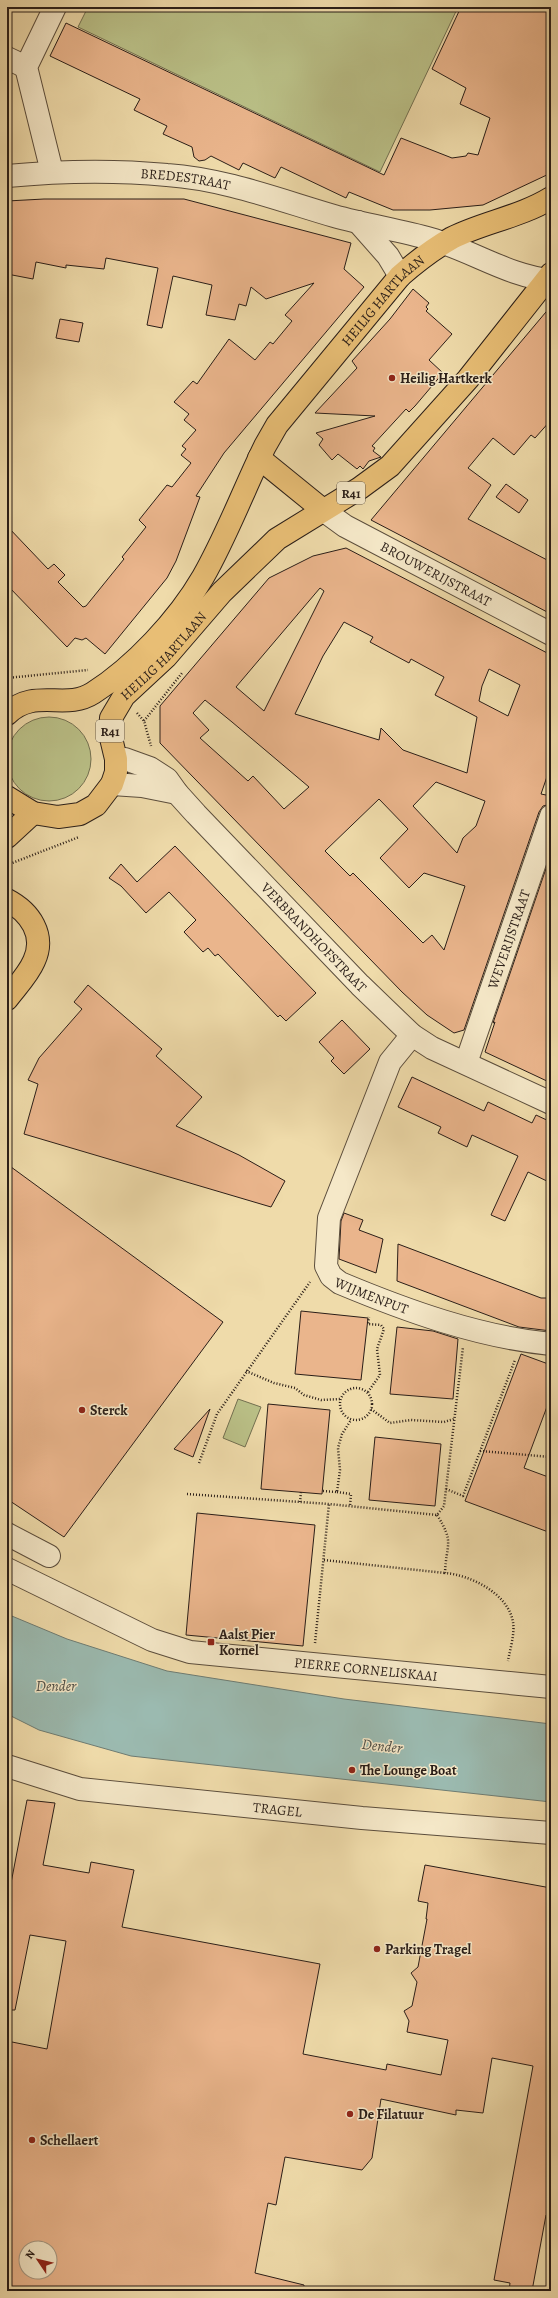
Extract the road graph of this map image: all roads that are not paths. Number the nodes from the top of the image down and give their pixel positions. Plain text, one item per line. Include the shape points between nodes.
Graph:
1 (55, 7) edge
2 (16, 62) edge
3 (52, 172) junction
4 (7, 176) edge
5 (551, 198) edge
6 (358, 222) junction
7 (445, 243) junction
8 (400, 276) junction
9 (550, 278) edge
10 (259, 458) junction
11 (323, 510) junction
12 (551, 634) edge
13 (9, 710) edge
14 (116, 759) junction
15 (112, 784) junction
16 (177, 793) junction
17 (7, 797) edge
18 (33, 813) junction
19 (551, 816) edge
20 (7, 836) edge
21 (7, 900) edge
22 (7, 999) edge
23 (412, 1035) junction
24 (466, 1063) junction
25 (551, 1103) edge
26 (551, 1344) edge
27 (7, 1534) edge
28 (49, 1556) dead end
29 (7, 1569) edge
30 (551, 1687) edge
31 (7, 1766) edge
32 (551, 1833) edge

1 - 2 street
2 - 3 street
3 - 4 street, BREDESTRAAT
3 - 6 street, BREDESTRAAT via 168,175 266,194
5 - 7 main road, HEILIG HARTLAAN via 536,207
6 - 7 street, BREDESTRAAT
6 - 8 street via 378,244
7 - 8 main road, HEILIG HARTLAAN via 420,258
7 - 9 street, BREDESTRAAT via 481,259
8 - 10 main road, HEILIG HARTLAAN via 277,426
9 - 11 main road, HEILIG HARTLAAN / R41 via 468,379 390,466
10 - 11 main road, R41
10 - 13 main road, HEILIG HARTLAAN via 202,578 160,635 112,680 91,694 75,700 36,700
11 - 12 street, BROUWERIJSTRAAT via 345,526
11 - 14 main road, HEILIG HARTLAAN / R41 via 277,539 247,566 166,657 124,696 110,718 110,734
14 - 15 main road, HEILIG HARTLAAN / R41 via 116,772
14 - 16 street, VERBRANDHOFSTRAAT via 125,759 150,768 167,779
15 - 16 street via 142,786
15 - 18 main road, HEILIG HARTLAAN / R41 via 96,805 80,814 58,817
16 - 23 street, VERBRANDHOFSTRAAT via 360,985
17 - 18 main road, HEILIG HARTLAAN / R41
18 - 20 main road
19 - 24 street, WEVERIJSTRAAT
21 - 22 main road via 24,910 38,936 35,960
23 - 24 street, VERBRANDHOFSTRAAT via 432,1048
23 - 26 street, WIJMENPUT via 390,1062 329,1218 326,1266 331,1276 340,1283 432,1318 522,1341
24 - 25 street, VERBRANDHOFSTRAAT
27 - 28 street
29 - 30 street, PIERRE CORNELISKAAI via 152,1640 190,1652
31 - 32 street, TRAGEL via 80,1788 362,1818

